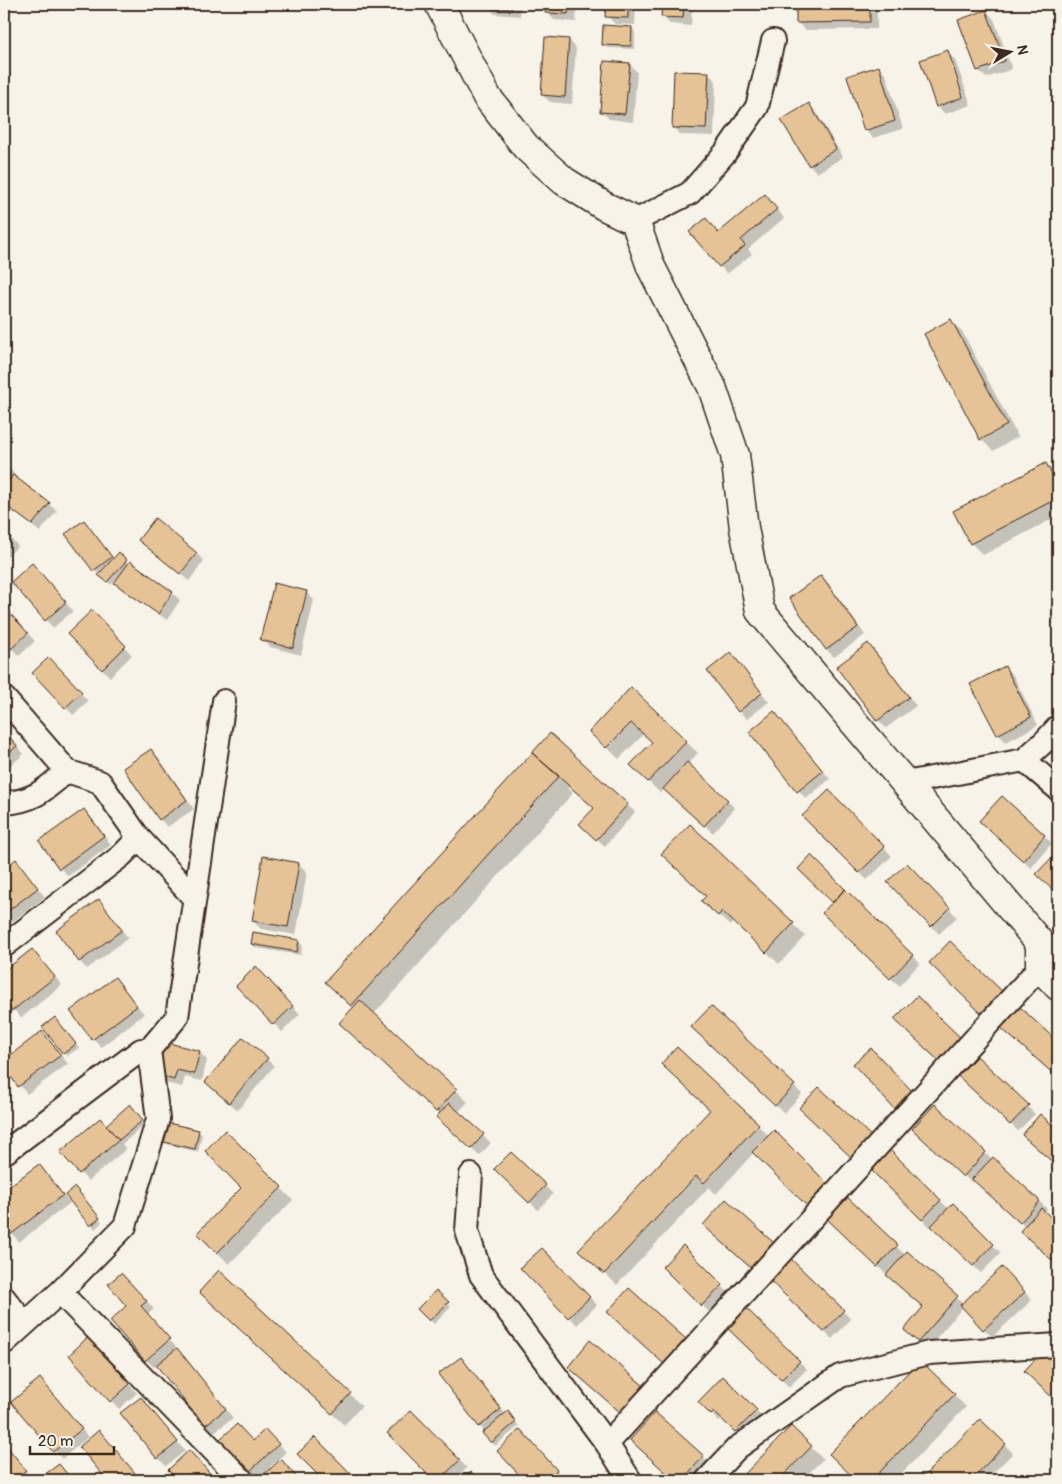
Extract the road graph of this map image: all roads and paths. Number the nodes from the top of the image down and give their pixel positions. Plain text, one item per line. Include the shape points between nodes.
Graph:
1 (439, 4) edge
2 (773, 41) dead end
3 (635, 221) junction
4 (4, 698) edge
5 (224, 702) dead end
6 (1058, 726) edge
7 (1024, 760) junction
8 (67, 771) junction
9 (906, 784) junction
10 (1058, 789) edge
11 (4, 803) edge
12 (139, 838) junction
13 (194, 898) junction
14 (4, 946) edge
15 (1049, 977) edge
16 (149, 1050) junction
17 (4, 1153) edge
18 (471, 1175) dead end
19 (60, 1292) junction
20 (4, 1298) edge
21 (25, 1324) junction
22 (4, 1343) edge
23 (1058, 1345) edge
24 (607, 1444) junction
25 (242, 1480) edge
26 (630, 1480) edge
27 (706, 1480) edge

1 - 3 street via 487,97 526,147 564,181
2 - 3 street via 758,107 725,153 690,194
3 - 9 street via 651,267 712,387 735,455 744,528 760,611
4 - 8 street
5 - 13 street
6 - 7 street
7 - 9 street
7 - 10 street
8 - 11 street via 42,792 21,802
8 - 12 street via 100,782
9 - 15 street via 1040,943
12 - 13 street
12 - 14 street via 121,856
13 - 16 street via 177,1018
15 - 24 street
16 - 17 street via 141,1050
16 - 19 street via 158,1119 126,1226
18 - 24 street via 467,1231 481,1275
19 - 21 street
19 - 25 street
20 - 21 street
21 - 22 street
23 - 27 street via 929,1353 840,1376 737,1448
24 - 26 street

